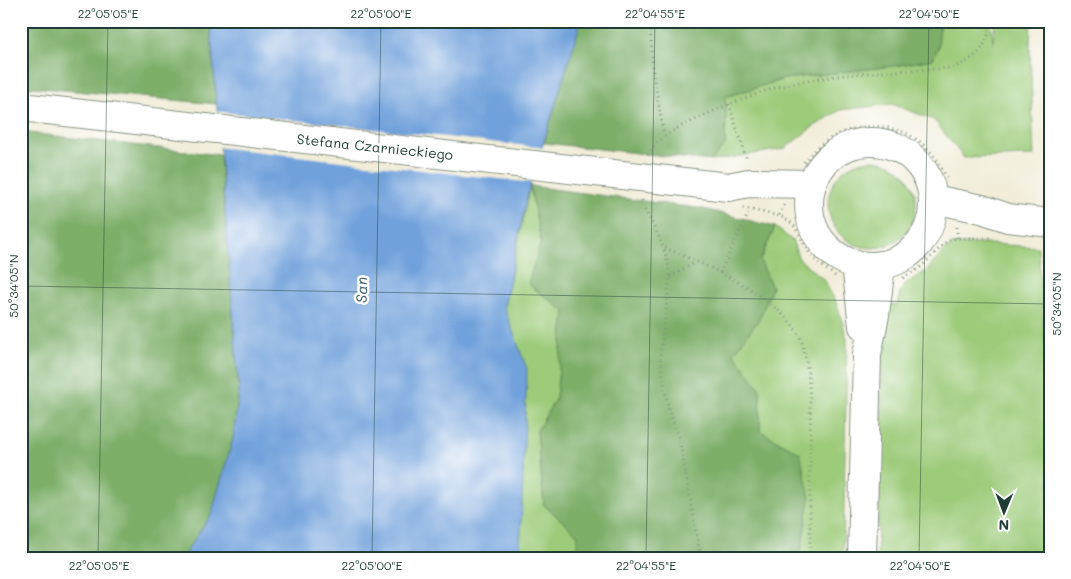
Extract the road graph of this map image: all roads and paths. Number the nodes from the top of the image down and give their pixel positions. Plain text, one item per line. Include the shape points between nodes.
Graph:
1 (650, 21) edge
2 (990, 21) edge
3 (729, 104) junction
4 (21, 107) edge
5 (664, 135) junction
6 (644, 161) dead end
7 (747, 161) dead end
8 (806, 187) junction
9 (732, 196) junction
10 (642, 198) dead end
11 (938, 202) junction
12 (782, 208) dead end
13 (750, 210) junction
14 (779, 216) junction
15 (1050, 223) edge
16 (1003, 228) junction
17 (957, 230) dead end
18 (957, 238) junction
19 (665, 248) junction
20 (696, 262) junction
21 (720, 273) junction
22 (869, 273) junction
23 (670, 277) junction
24 (701, 558) edge
25 (810, 558) edge
26 (862, 558) edge

1 - 5 path via 653,72
2 - 3 path via 990,33 981,52 952,68 834,76 798,82
3 - 5 path
3 - 7 path
4 - 9 street, Stefana Czarnieckiego, bridge
5 - 6 path
8 - 9 street, Stefana Czarnieckiego via 749,183
8 - 11 street via 838,152 858,144 878,142 899,148 916,161 928,178
8 - 11 path via 824,142 858,127 878,126 902,132 921,143 938,162
8 - 22 street via 814,229 824,244 838,257
9 - 13 path
10 - 19 path
11 - 16 street
11 - 22 street via 923,239 897,260
12 - 14 path
13 - 14 path
13 - 21 path
14 - 22 path via 790,221 814,258
15 - 16 street
16 - 18 path
17 - 18 path
18 - 22 path via 947,241 921,267
19 - 20 path
19 - 23 path
20 - 21 path
20 - 23 path
21 - 25 path via 756,294 780,314 795,329 802,345 810,403
22 - 26 street
23 - 24 path via 660,356

